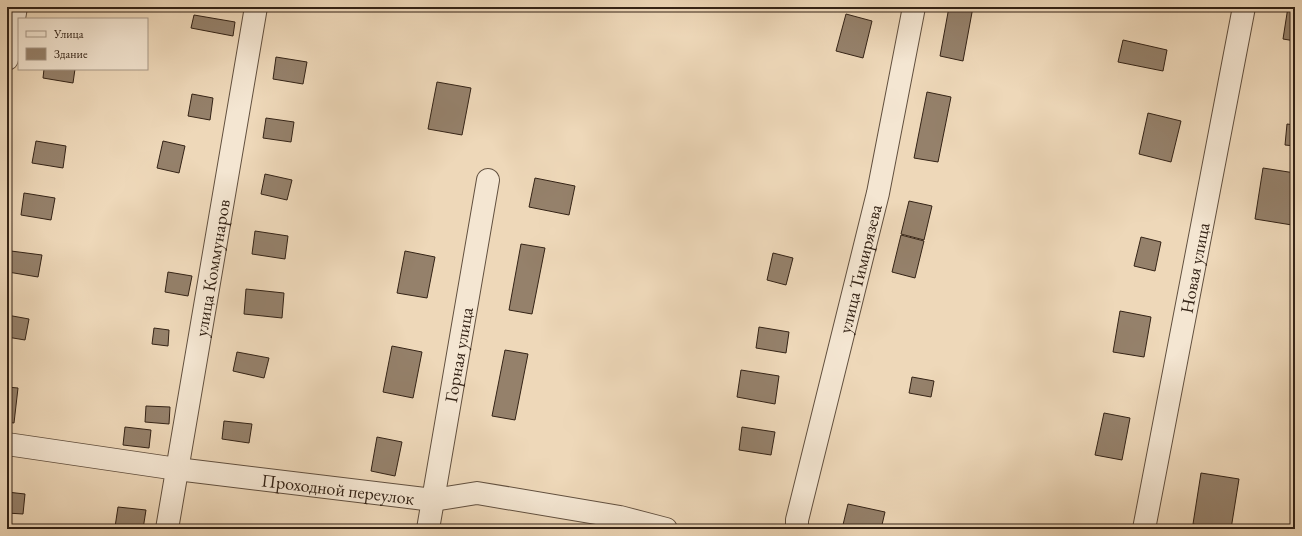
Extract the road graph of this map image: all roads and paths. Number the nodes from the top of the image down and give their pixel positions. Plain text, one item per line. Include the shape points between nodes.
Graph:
1 (16, 7) edge
2 (256, 7) edge
3 (914, 7) edge
4 (1244, 7) edge
5 (7, 59) edge
6 (488, 180) dead end
7 (7, 444) edge
8 (177, 469) junction
9 (433, 500) junction
10 (167, 529) edge
11 (428, 529) edge
12 (666, 529) edge
13 (797, 529) edge
14 (1144, 529) edge

1 - 5 street
2 - 8 street, улица Коммунаров
3 - 13 street, улица Тимирязева via 878,193 797,520
4 - 14 street, Новая улица
6 - 9 street, Горная улица
7 - 8 street, Проходной переулок
8 - 9 street, Проходной переулок
8 - 10 street, улица Коммунаров
9 - 11 street, Горная улица
9 - 12 street, Проходной переулок via 477,494 620,517

